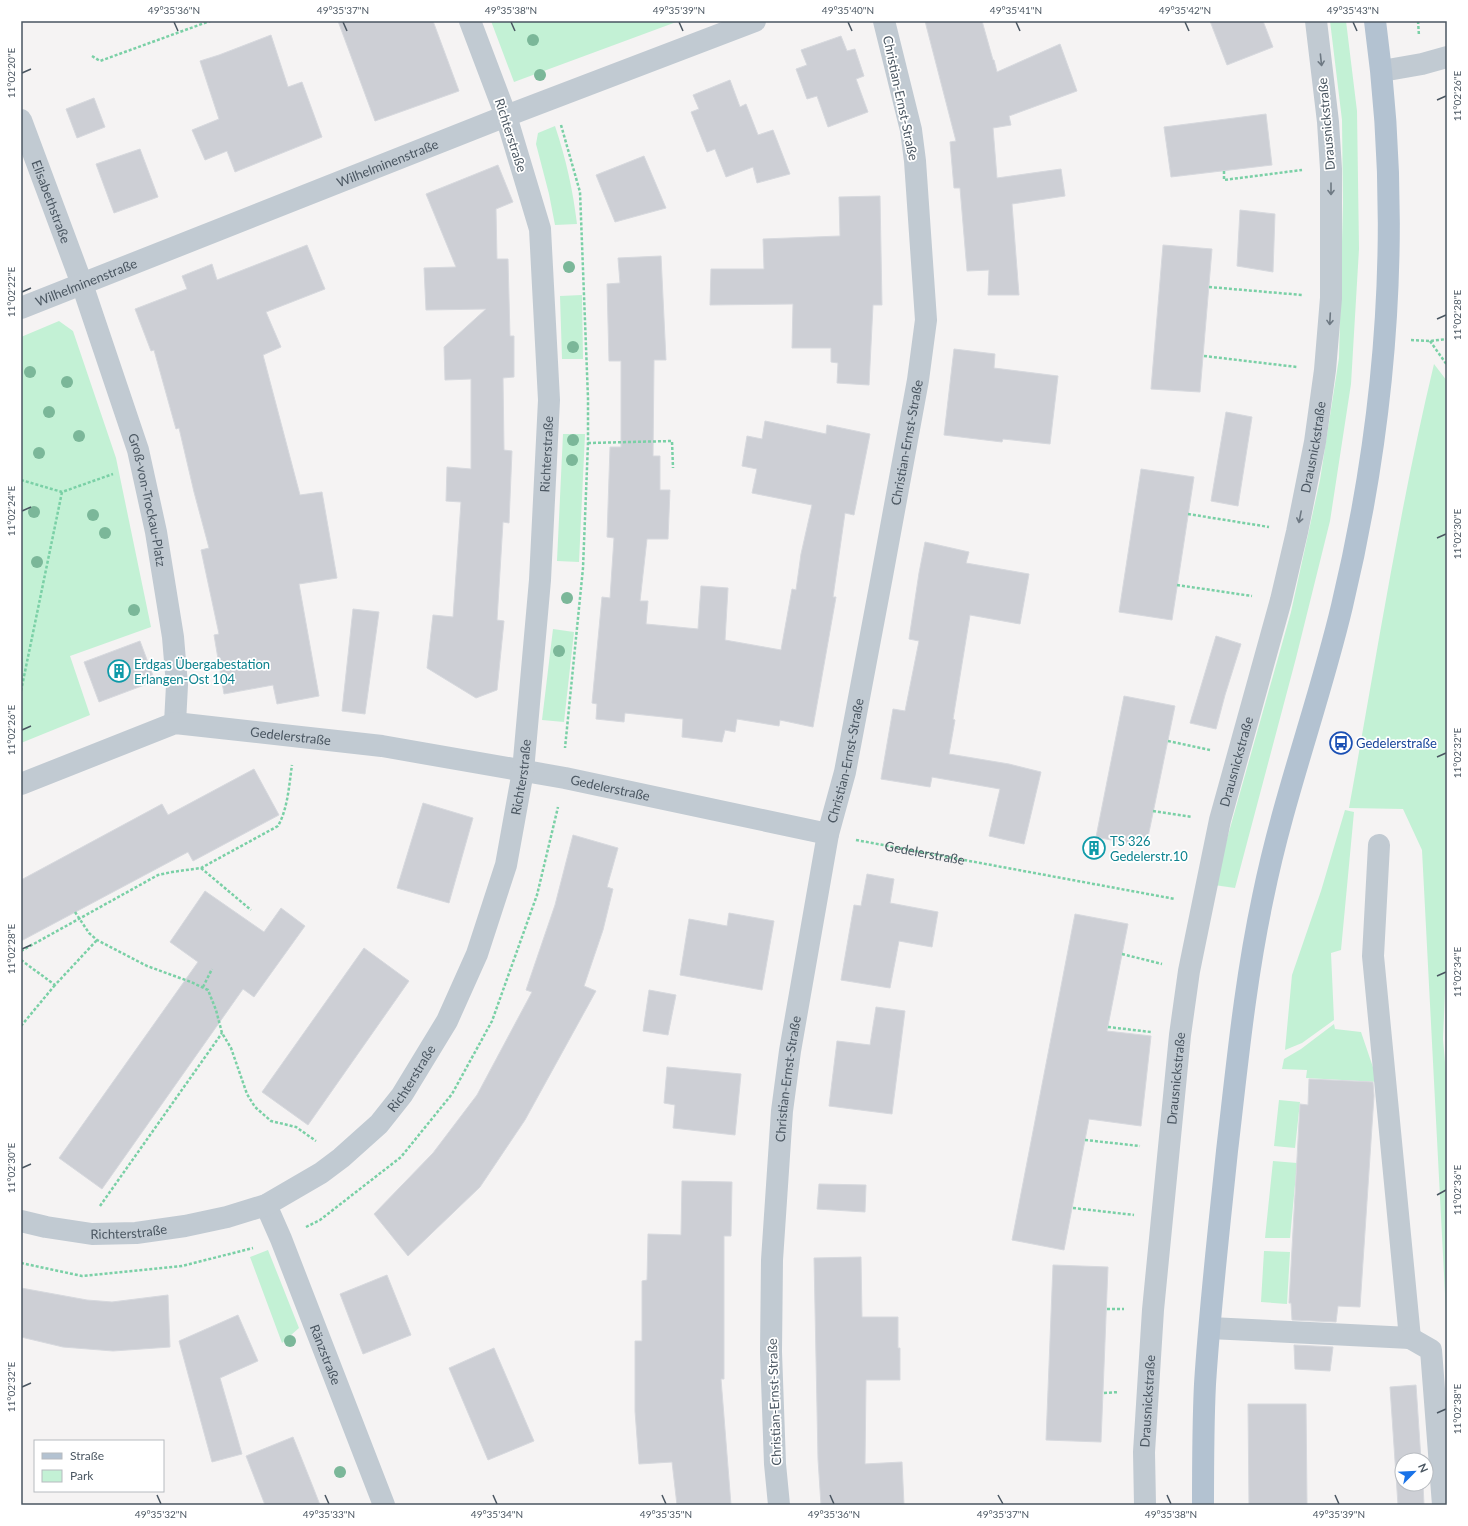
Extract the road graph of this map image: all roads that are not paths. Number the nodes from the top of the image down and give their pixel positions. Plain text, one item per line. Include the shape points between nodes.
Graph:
1 (470, 21) edge
2 (755, 21) edge
3 (884, 21) edge
4 (1316, 21) edge
5 (1376, 21) edge
6 (1447, 57) edge
7 (1382, 71) junction
8 (506, 116) junction
9 (21, 120) edge
10 (82, 284) junction
11 (21, 308) edge
12 (175, 723) junction
13 (523, 771) junction
14 (21, 784) edge
15 (828, 834) junction
16 (1379, 844) dead end
17 (266, 1205) junction
18 (21, 1221) edge
19 (1210, 1328) junction
20 (1410, 1338) junction
21 (384, 1505) edge
22 (779, 1505) edge
23 (1145, 1505) edge
24 (1203, 1505) edge
25 (1443, 1505) edge

1 - 8 street, Richterstraße
2 - 8 street, Wilhelminenstraße
3 - 15 street, Christian-Ernst-Straße via 911,130 926,320 918,380 882,576 844,772
4 -> 23 street, Drausnickstraße via 1331,169 1331,298 1325,370 1315,442 1297,532 1281,600 1220,820 1189,971 1180,1035 1155,1294 1144,1452
5 - 7 main road
6 - 7 street
7 - 19 main road via 1387,126 1389,232 1385,339 1377,413 1360,523 1341,608 1272,855 1257,925 1240,1032
8 - 10 street, Wilhelminenstraße
8 - 13 street, Richterstraße via 540,229 549,400 540,580
9 - 10 street, Elisabethstraße
10 - 11 street, Wilhelminenstraße
10 - 12 street, Groß-von-Trockau-Platz via 135,443 156,532 174,637 177,685
12 - 13 street, Gedelerstraße via 382,746
12 - 14 street, Gedelerstraße
13 - 15 street, Gedelerstraße
13 - 17 street, Richterstraße via 506,864 477,954 447,1021 402,1095 379,1124 321,1173
15 - 22 street, Christian-Ernst-Straße via 790,1050 779,1138 772,1260 771,1352
16 - 20 street via 1373,956
17 - 18 street, Richterstraße via 227,1217 136,1233 81,1233
17 - 21 street, Ränzstraße
19 - 20 street
19 - 24 main road via 1205,1386
20 - 25 street via 1431,1350

